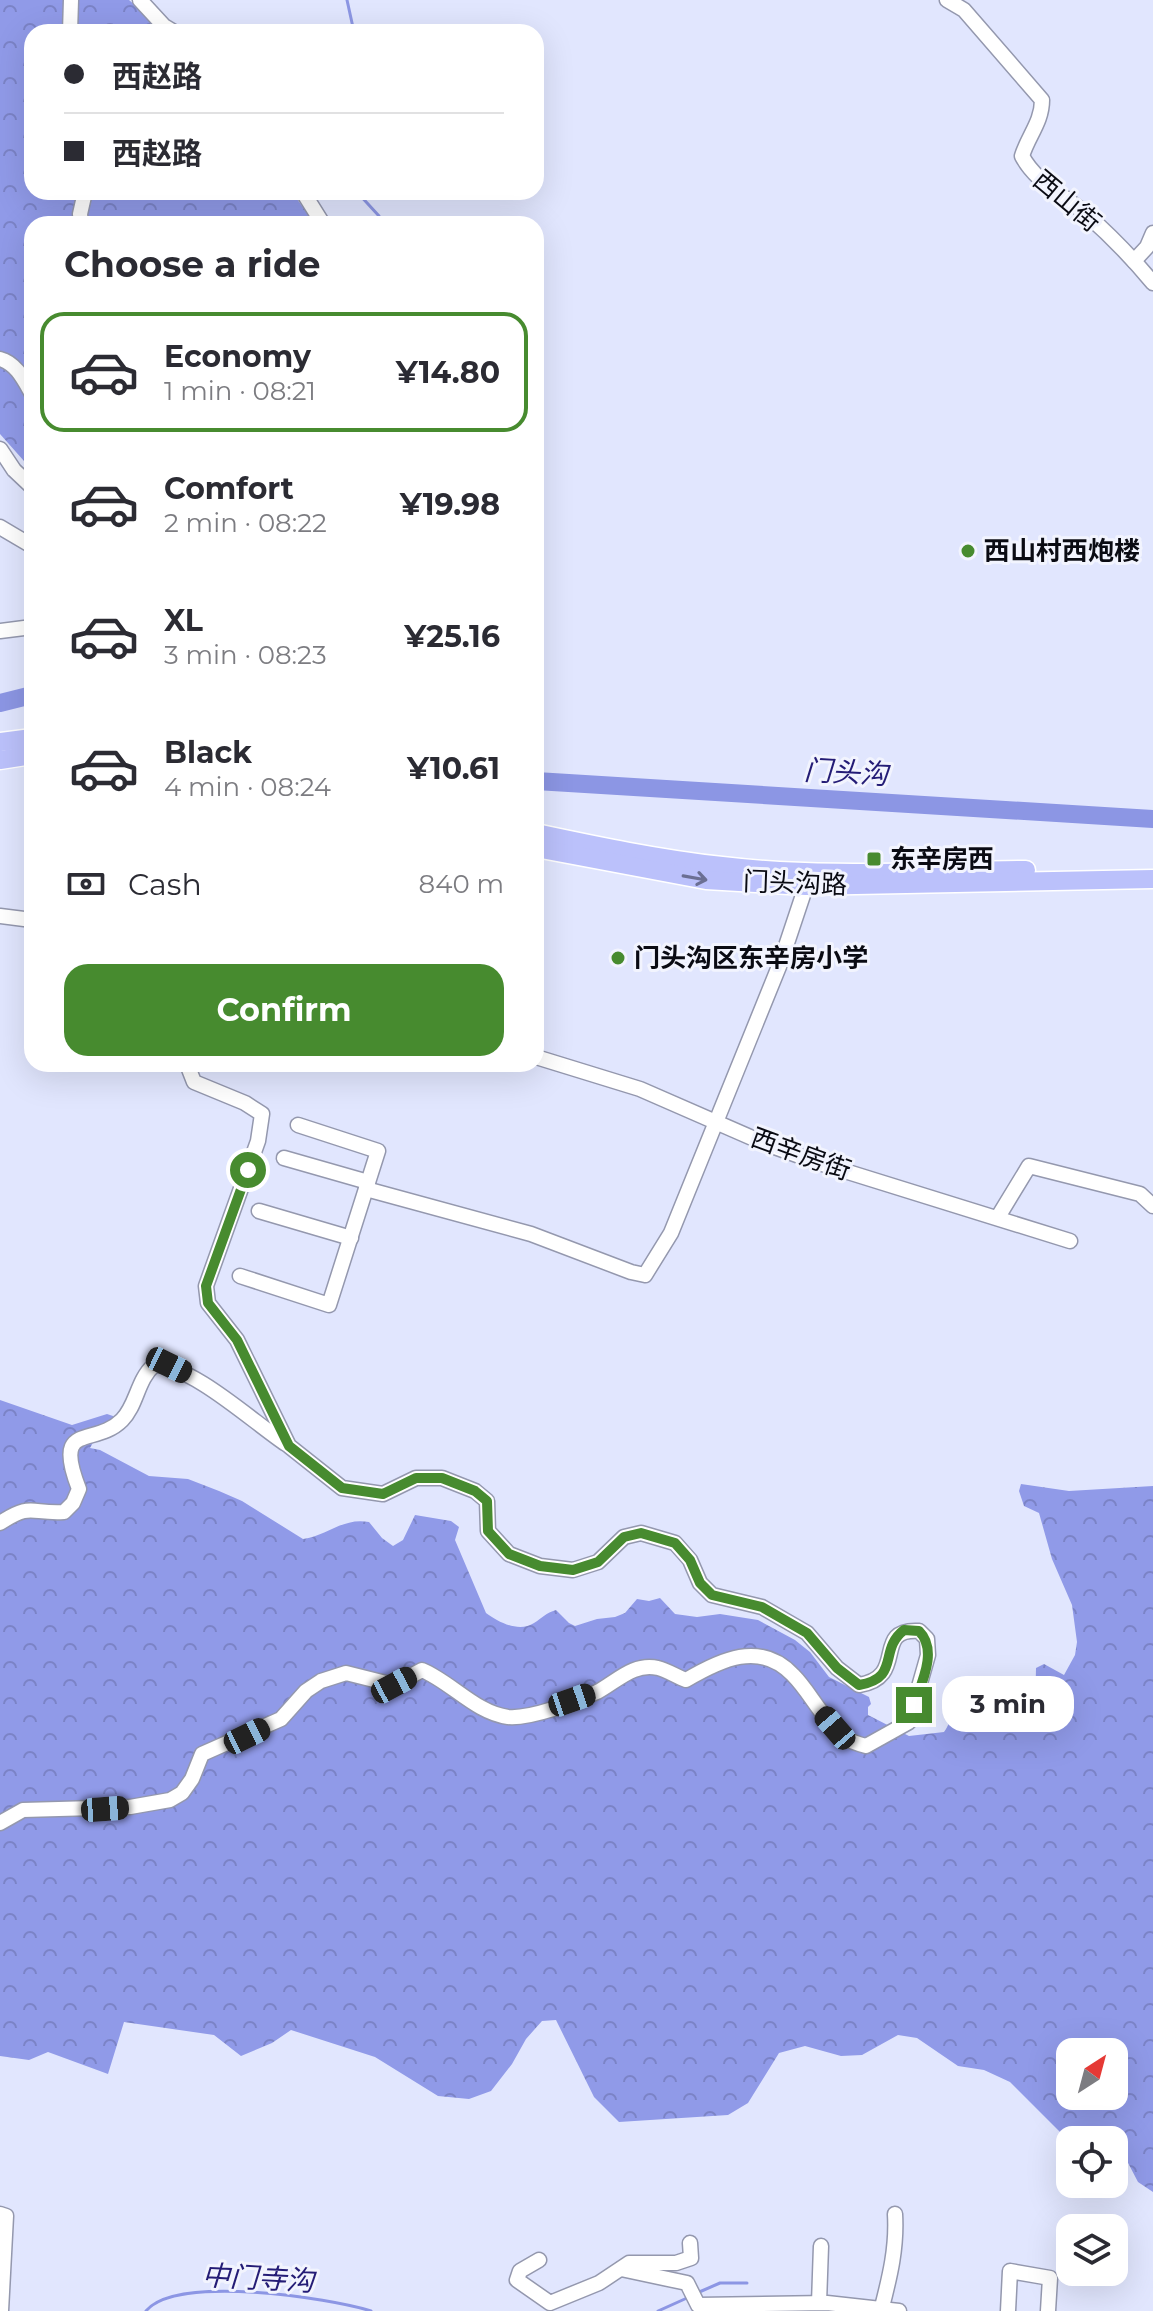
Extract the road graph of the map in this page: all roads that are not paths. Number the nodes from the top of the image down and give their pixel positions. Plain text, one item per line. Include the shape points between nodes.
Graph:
1 (71, 0) edge
2 (140, 0) edge
3 (947, 0) edge
4 (70, 24) edge
5 (162, 24) edge
6 (1153, 233) edge
7 (1134, 261) junction
8 (1153, 283) edge
9 (0, 359) edge
10 (24, 381) edge
11 (0, 449) edge
12 (24, 479) edge
13 (0, 527) edge
14 (24, 541) edge
15 (24, 628) edge
16 (0, 631) edge
17 (24, 739) edge
18 (0, 742) edge
19 (24, 756) edge
20 (0, 760) edge
21 (544, 835) edge
22 (544, 850) edge
23 (1153, 868) edge
24 (806, 879) junction
25 (1153, 879) edge
26 (0, 916) edge
27 (24, 919) edge
28 (544, 1059) edge
29 (190, 1072) edge
30 (716, 1121) junction
31 (298, 1125) dead end
32 (284, 1158) dead end
33 (367, 1186) junction
34 (1153, 1206) edge
35 (259, 1211) dead end
36 (998, 1217) junction
37 (351, 1238) junction
38 (1070, 1241) dead end
39 (240, 1276) dead end
40 (289, 1446) junction
41 (0, 1523) edge
42 (0, 1823) edge
43 (0, 2214) edge
44 (895, 2214) dead end
45 (690, 2243) dead end
46 (821, 2246) dead end
47 (539, 2260) dead end
48 (621, 2269) junction
49 (819, 2303) junction
50 (882, 2307) junction
51 (1, 2311) edge
52 (899, 2311) edge
53 (1008, 2311) edge
54 (1048, 2311) edge

1 - 4 street
2 - 5 street
3 - 7 street, 西山街 via 964,10 1042,100 1042,116 1022,156 1029,170 1086,214
6 - 7 street
7 - 8 street, 西山街
9 - 10 street
11 - 12 street
13 - 14 street
15 - 16 street
17 - 18 main road
19 - 20 main road
21 - 24 main road, 门头沟路
22 -> 24 main road, 门头沟路 via 706,880
23 - 24 main road, 门头沟路
24 - 25 main road, 门头沟路
24 - 30 street via 780,964
26 - 27 street
28 - 30 street, 西辛房街 via 640,1089
29 - 40 street via 194,1082 262,1114 258,1141 206,1286 208,1303 237,1340
30 - 33 street via 671,1233 645,1275 531,1234
30 - 36 street, 西辛房街 via 819,1163
31 - 33 street via 378,1151
32 - 33 street
33 - 37 street
34 - 36 street via 1140,1194 1029,1166
35 - 37 street
36 - 38 street, 西辛房街
37 - 39 street via 329,1305
40 - 41 street via 188,1374 154,1365 120,1422 82,1436 73,1446 70,1460 79,1489 73,1503 64,1512 25,1508
40 - 42 street via 342,1488 383,1494 416,1478 442,1478 475,1491 487,1501 488,1531 509,1554 540,1566 573,1570 598,1562 624,1537 641,1533 675,1543 712,1595 762,1607 807,1633 859,1685 875,1682 886,1671 895,1637 904,1630 919,1631 927,1639 928,1655 909,1722 866,1746 847,1741 790,1672 769,1659 742,1655 686,1680 657,1667 632,1669 596,1692 524,1717 504,1716 476,1704 422,1670 394,1685 346,1673 306,1691 281,1719 202,1754 192,1779 170,1800 130,1807 23,1810
43 - 51 street via 6,2216
44 - 50 street via 892,2265
45 - 48 street via 691,2258 629,2263
46 - 49 street
47 - 48 street via 520,2271 517,2280 550,2303
48 - 49 street via 687,2283 698,2305
49 - 50 street
50 - 52 street
53 - 54 street via 1010,2271 1050,2278

